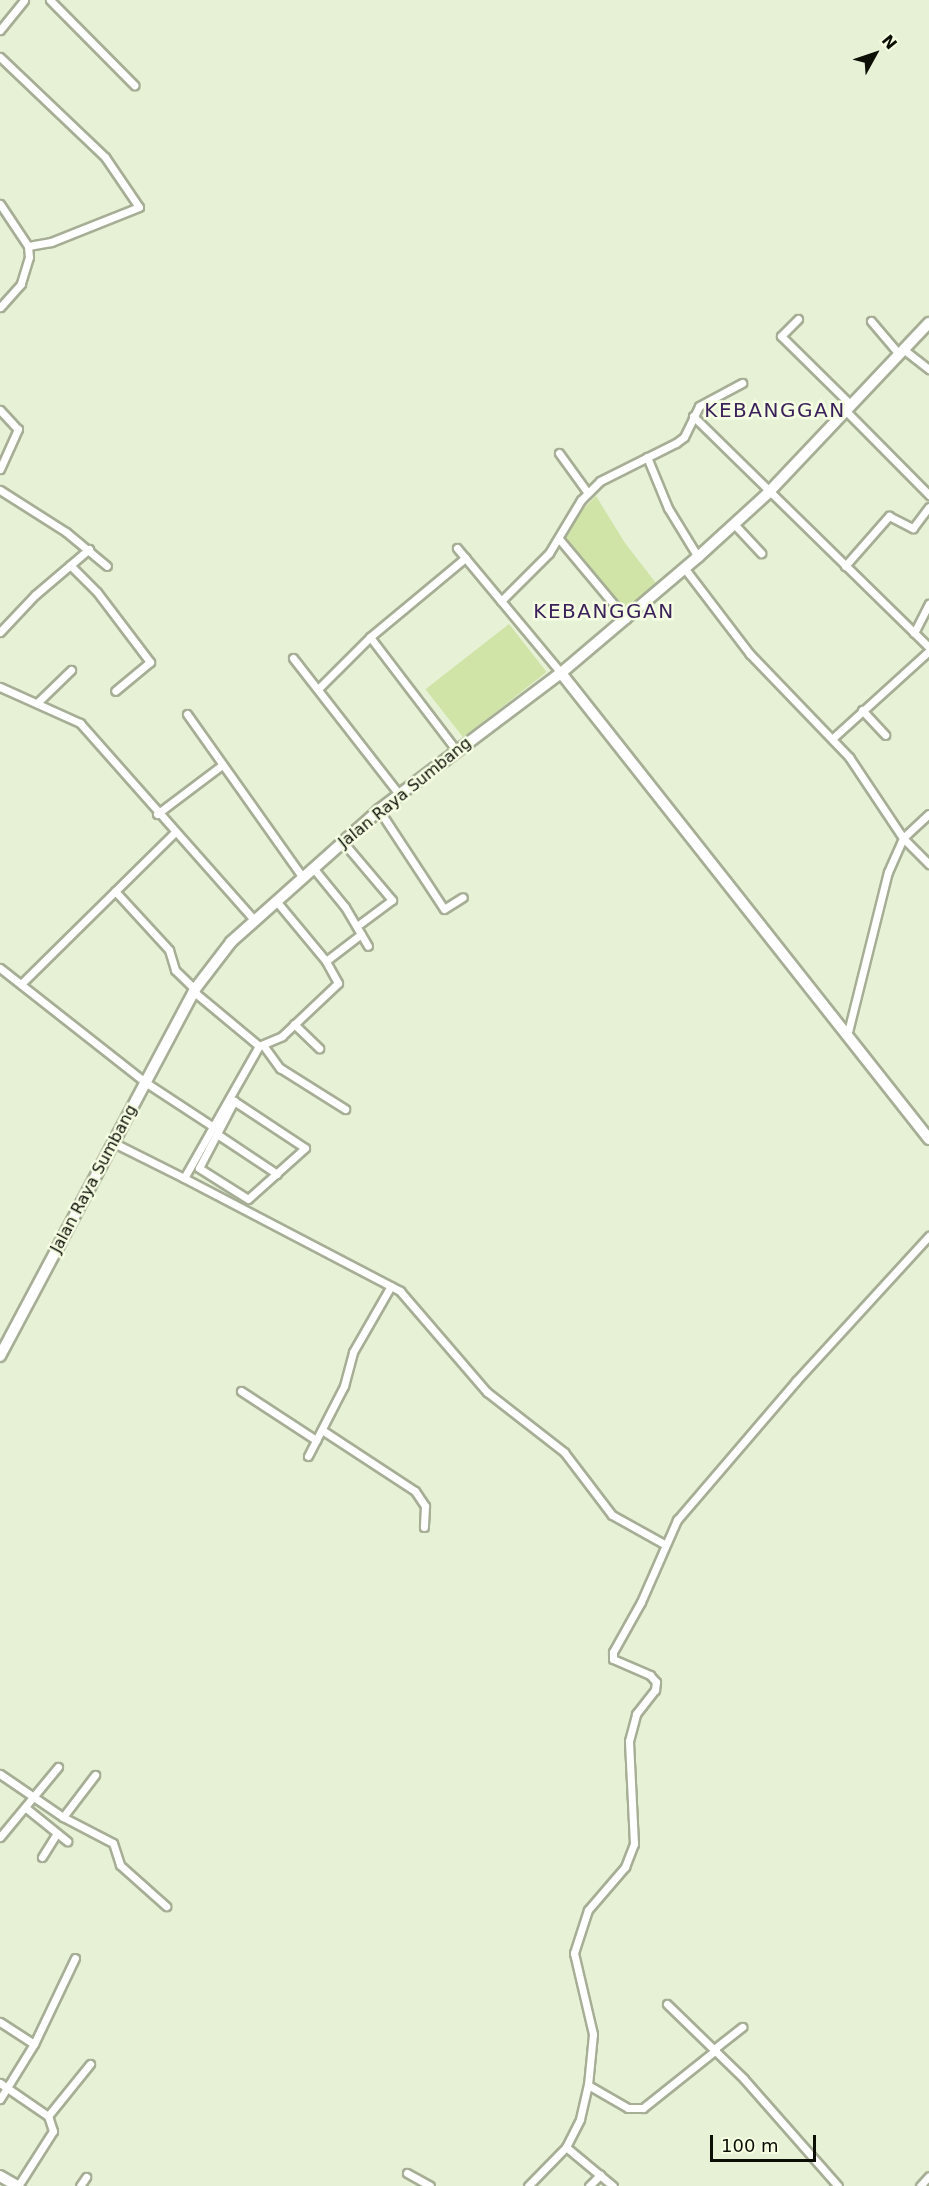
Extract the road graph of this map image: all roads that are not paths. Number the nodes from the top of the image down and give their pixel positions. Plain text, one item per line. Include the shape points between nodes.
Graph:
1 (24, 0) edge
2 (50, 0) edge
3 (0, 30) edge
4 (0, 57) edge
5 (134, 85) dead end
6 (0, 204) edge
7 (29, 251) junction
8 (0, 307) edge
9 (798, 319) dead end
10 (871, 321) dead end
11 (929, 323) edge
12 (901, 352) junction
13 (929, 369) edge
14 (742, 383) dead end
15 (847, 407) junction
16 (0, 410) edge
17 (693, 416) junction
18 (559, 453) dead end
19 (647, 457) junction
20 (0, 470) edge
21 (0, 490) edge
22 (768, 492) junction
23 (588, 493) junction
24 (929, 495) edge
25 (929, 507) edge
26 (926, 518) edge
27 (734, 524) junction
28 (560, 540) junction
29 (457, 548) dead end
30 (89, 549) junction
31 (761, 553) dead end
32 (698, 557) junction
33 (465, 558) junction
34 (70, 565) junction
35 (107, 566) dead end
36 (845, 566) junction
37 (685, 569) junction
38 (501, 601) junction
39 (929, 604) edge
40 (626, 620) junction
41 (0, 632) edge
42 (914, 633) junction
43 (370, 637) junction
44 (929, 649) edge
45 (293, 658) dead end
46 (71, 670) dead end
47 (561, 673) junction
48 (0, 687) edge
49 (318, 689) junction
50 (115, 691) dead end
51 (38, 702) junction
52 (862, 710) junction
53 (187, 714) dead end
54 (885, 735) dead end
55 (833, 738) junction
56 (457, 751) junction
57 (222, 765) junction
58 (399, 794) junction
59 (379, 810) junction
60 (157, 814) junction
61 (929, 814) edge
62 (174, 833) junction
63 (903, 838) junction
64 (343, 842) junction
65 (929, 864) edge
66 (314, 869) junction
67 (303, 878) junction
68 (115, 891) junction
69 (463, 897) dead end
70 (277, 902) junction
71 (255, 921) junction
72 (357, 926) junction
73 (361, 934) junction
74 (368, 946) dead end
75 (326, 961) junction
76 (0, 968) edge
77 (21, 984) junction
78 (194, 990) junction
79 (294, 1024) junction
80 (847, 1036) junction
81 (261, 1046) junction
82 (319, 1048) dead end
83 (145, 1082) junction
84 (345, 1109) dead end
85 (212, 1126) junction
86 (217, 1134) junction
87 (929, 1139) edge
88 (114, 1143) junction
89 (277, 1174) junction
90 (184, 1178) junction
91 (233, 1189) junction
92 (226, 1201) junction
93 (927, 1241) edge
94 (390, 1286) junction
95 (0, 1356) edge
96 (241, 1391) dead end
97 (322, 1430) junction
98 (316, 1440) junction
99 (308, 1456) dead end
100 (424, 1527) dead end
101 (664, 1544) junction
102 (58, 1767) dead end
103 (0, 1774) edge
104 (96, 1775) dead end
105 (34, 1797) junction
106 (26, 1808) junction
107 (63, 1817) junction
108 (57, 1833) junction
109 (0, 1837) edge
110 (67, 1841) dead end
111 (42, 1857) dead end
112 (166, 1905) dead end
113 (75, 1958) dead end
114 (668, 2004) dead end
115 (0, 2022) edge
116 (741, 2027) dead end
117 (34, 2044) junction
118 (715, 2050) junction
119 (90, 2064) dead end
120 (0, 2083) edge
121 (588, 2085) junction
122 (7, 2088) junction
123 (0, 2099) edge
124 (48, 2116) junction
125 (566, 2146) junction
126 (407, 2173) dead end
127 (600, 2175) junction
128 (0, 2176) edge
129 (929, 2176) edge
130 (86, 2177) dead end
131 (17, 2186) edge
132 (80, 2186) edge
133 (429, 2186) edge
134 (528, 2186) edge
135 (589, 2186) edge
136 (613, 2186) edge
137 (838, 2186) edge
138 (920, 2186) edge

1 - 3 street
2 - 5 street
4 - 7 street via 105,158 140,207
6 - 7 street
7 - 8 street via 21,284
9 - 15 street via 781,336
10 - 12 street
11 - 12 street, Jalan Raya Sumbang
12 - 13 street
12 - 15 street, Jalan Raya Sumbang
14 - 17 street via 699,406
15 - 22 street, Jalan Raya Sumbang
15 - 24 street
16 - 20 street via 18,429
17 - 19 street via 684,436
17 - 22 street
18 - 23 street
19 - 23 street via 618,469
19 - 32 street via 669,508
21 - 30 street
22 - 27 street, Jalan Raya Sumbang
22 - 36 street
23 - 28 street
25 - 26 street
26 - 36 street via 910,528 890,515
27 - 31 street
27 - 32 street, Jalan Raya Sumbang
28 - 38 street
28 - 40 street
29 - 33 street
30 - 34 street
30 - 35 street
32 - 37 street, Jalan Raya Sumbang
33 - 38 street
33 - 43 street
34 - 41 street
34 - 50 street via 97,592 150,662
36 - 42 street
37 - 40 street, Jalan Raya Sumbang
37 - 55 street via 750,654
38 - 47 street
39 - 42 street
40 - 47 street, Jalan Raya Sumbang
42 - 44 street
43 - 49 street
43 - 56 street
44 - 52 street
45 - 49 street via 306,680
46 - 51 street
47 - 56 street, Jalan Raya Sumbang
47 - 80 street
48 - 51 street
49 - 58 street
51 - 60 street via 80,723
52 - 54 street
52 - 55 street
53 - 57 street
55 - 63 street
56 - 58 street, Jalan Raya Sumbang
57 - 60 street
57 - 67 street
58 - 59 street, Jalan Raya Sumbang
59 - 64 street, Jalan Raya Sumbang
59 - 69 street via 444,909
60 - 62 street
61 - 63 street
62 - 68 street
62 - 71 street
63 - 65 street
63 - 80 street via 888,872
64 - 66 street, Jalan Raya Sumbang
64 - 72 street via 392,900
66 - 67 street, Jalan Raya Sumbang
66 - 72 street
67 - 70 street, Jalan Raya Sumbang
68 - 77 street
68 - 78 street via 169,950 175,970
70 - 71 street, Jalan Raya Sumbang
70 - 75 street
71 - 78 street, Jalan Raya Sumbang via 231,942
72 - 73 street
73 - 74 street
73 - 75 street
75 - 79 street via 339,982
76 - 77 street
77 - 83 street
78 - 81 street
78 - 83 street, Jalan Raya Sumbang
79 - 81 street
79 - 82 street
80 - 87 street
81 - 84 street via 280,1068
81 - 85 street
83 - 85 street
83 - 88 street, Jalan Raya Sumbang
85 - 90 street
86 - 89 street
86 - 89 street via 234,1101 305,1148
86 - 91 street via 199,1167
88 - 90 street
88 - 95 street, Jalan Raya Sumbang
89 - 91 street via 248,1199
90 - 92 street
91 - 92 street
92 - 94 street
93 - 101 street via 704,1487
94 - 97 street via 353,1352 344,1386
94 - 101 street via 406,1296 513,1416 564,1452 612,1515
96 - 98 street
97 - 98 street
97 - 100 street via 415,1491 424,1506
98 - 99 street
101 - 121 street via 641,1602 626,1623 612,1656 650,1675 656,1686 636,1714 630,1741 628,1779 634,1831 630,1858 588,1910 574,1953 592,2023
102 - 105 street
103 - 105 street
104 - 107 street
105 - 106 street
105 - 107 street
106 - 108 street
106 - 109 street
107 - 112 street via 113,1843 120,1865
108 - 110 street
108 - 111 street
113 - 117 street
114 - 118 street
115 - 117 street
116 - 118 street
117 - 122 street
118 - 121 street via 643,2108 628,2108
118 - 137 street
119 - 124 street
120 - 122 street
121 - 125 street via 577,2128
122 - 123 street
122 - 124 street
124 - 131 street via 53,2131
125 - 127 street
125 - 134 street
126 - 133 street
127 - 135 street
127 - 136 street
128 - 131 street
129 - 138 street
130 - 132 street

